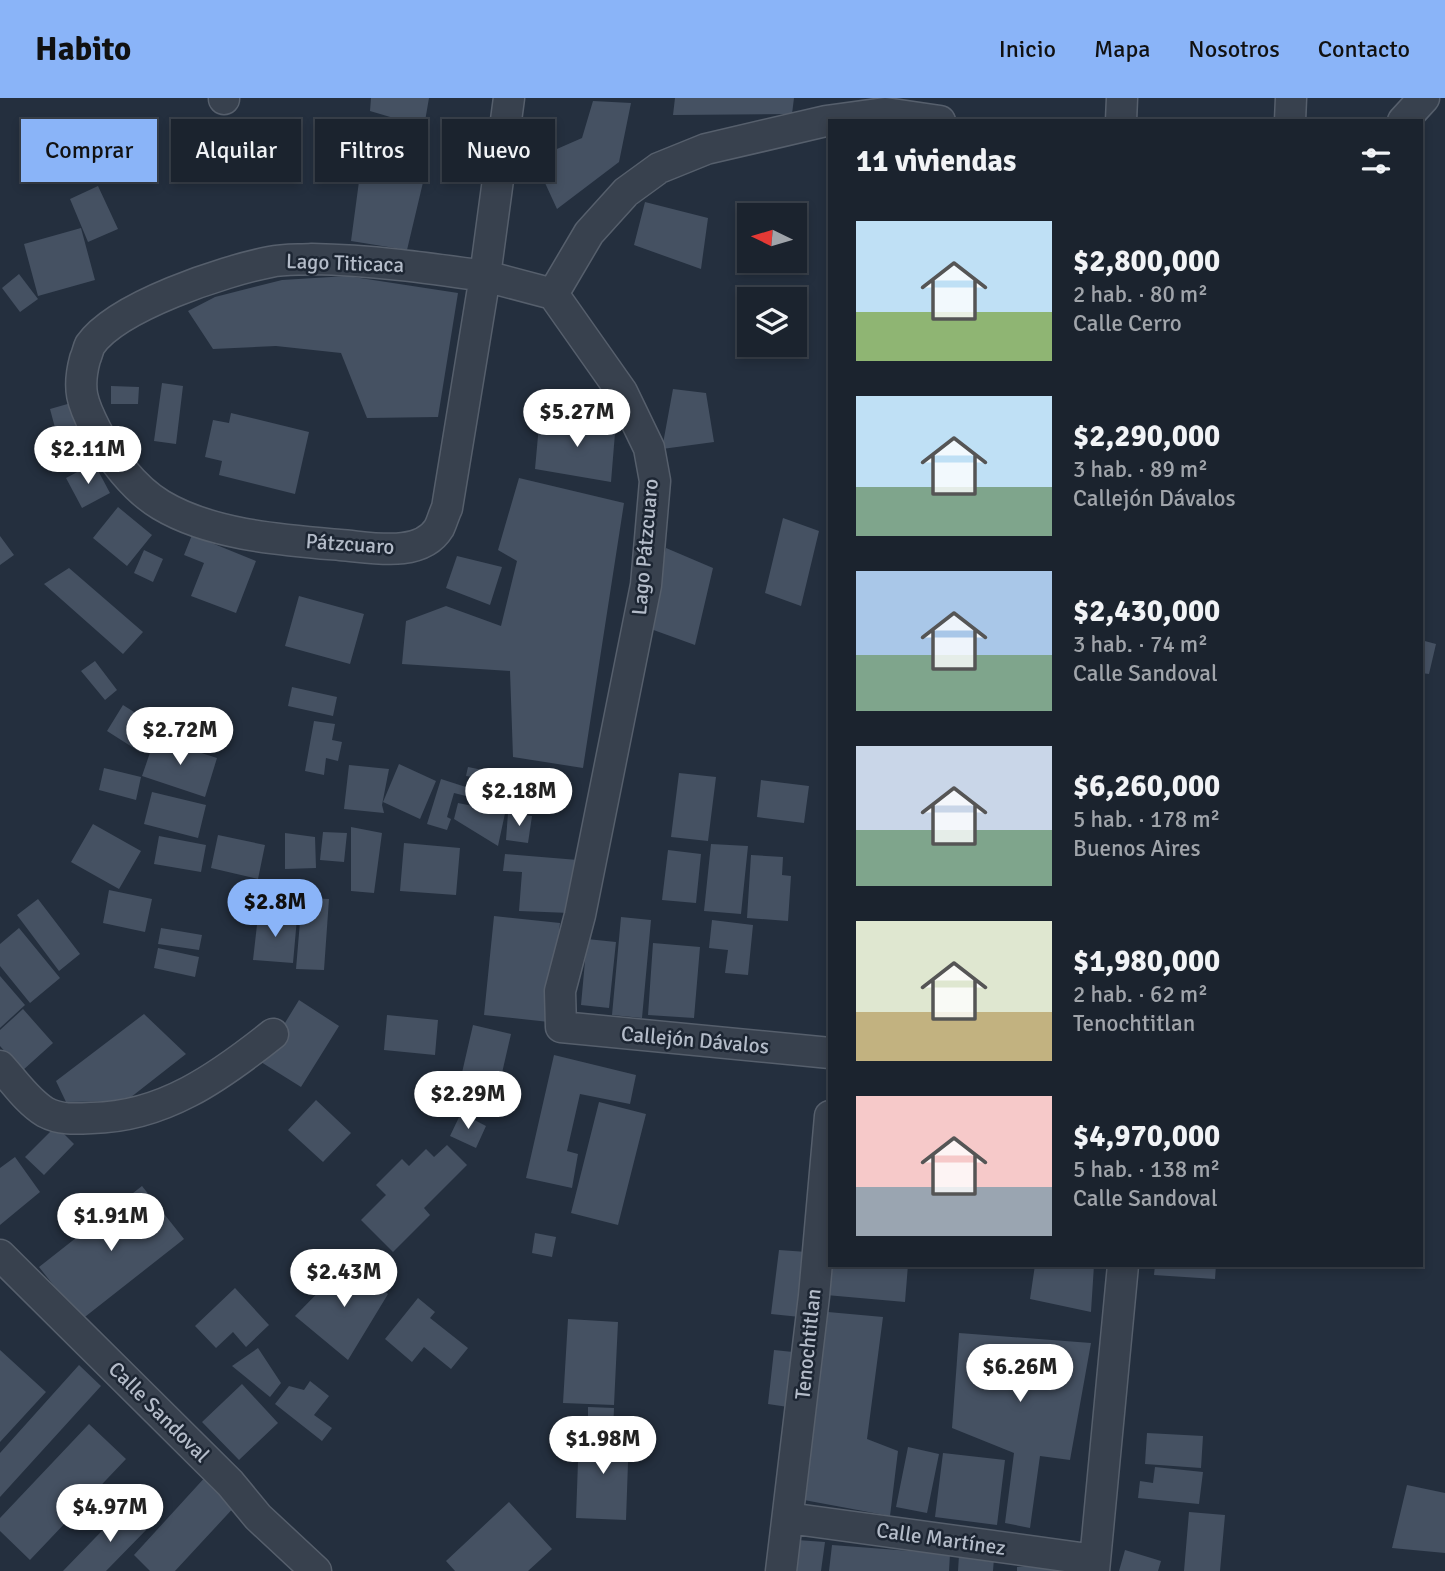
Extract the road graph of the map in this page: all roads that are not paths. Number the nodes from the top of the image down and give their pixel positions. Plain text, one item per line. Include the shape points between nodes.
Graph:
1 (509, 98) edge
2 (1122, 98) edge
3 (1291, 98) edge
4 (1424, 98) edge
5 (827, 110) edge
6 (926, 119) edge
7 (1121, 119) edge
8 (1290, 119) edge
9 (1406, 119) edge
10 (485, 276) junction
11 (552, 294) junction
12 (80, 376) joint
13 (561, 1027) joint
14 (273, 1034) dead end
15 (828, 1052) edge
16 (0, 1066) edge
17 (828, 1138) edge
18 (0, 1255) edge
19 (1123, 1267) edge
20 (788, 1518) junction
21 (1094, 1566) edge
22 (316, 1571) edge
23 (781, 1571) edge

1 - 10 street
2 - 7 street
3 - 8 street
4 - 9 street
5 - 6 street
5 - 11 street via 659,168 626,192 589,233
10 - 11 street
10 - 12 street, Lago Titicaca via 345,259 274,261 229,271 111,323 89,346
10 - 12 street, Pátzcuaro via 447,508 438,530 423,543 394,550 300,541 205,526 159,504 126,475 100,438 82,403
11 - 13 street, Lago Pátzcuaro via 622,392 649,448 655,481 646,585 580,915 560,990
13 - 15 street, Callejón Dávalos
14 - 16 street via 206,1084 163,1105 102,1118 62,1119 44,1111
17 - 20 street, Tenochtitlan
18 - 22 street, Calle Sandoval
19 - 21 street
20 - 21 street, Calle Martínez
20 - 23 street, Tenochtitlan

